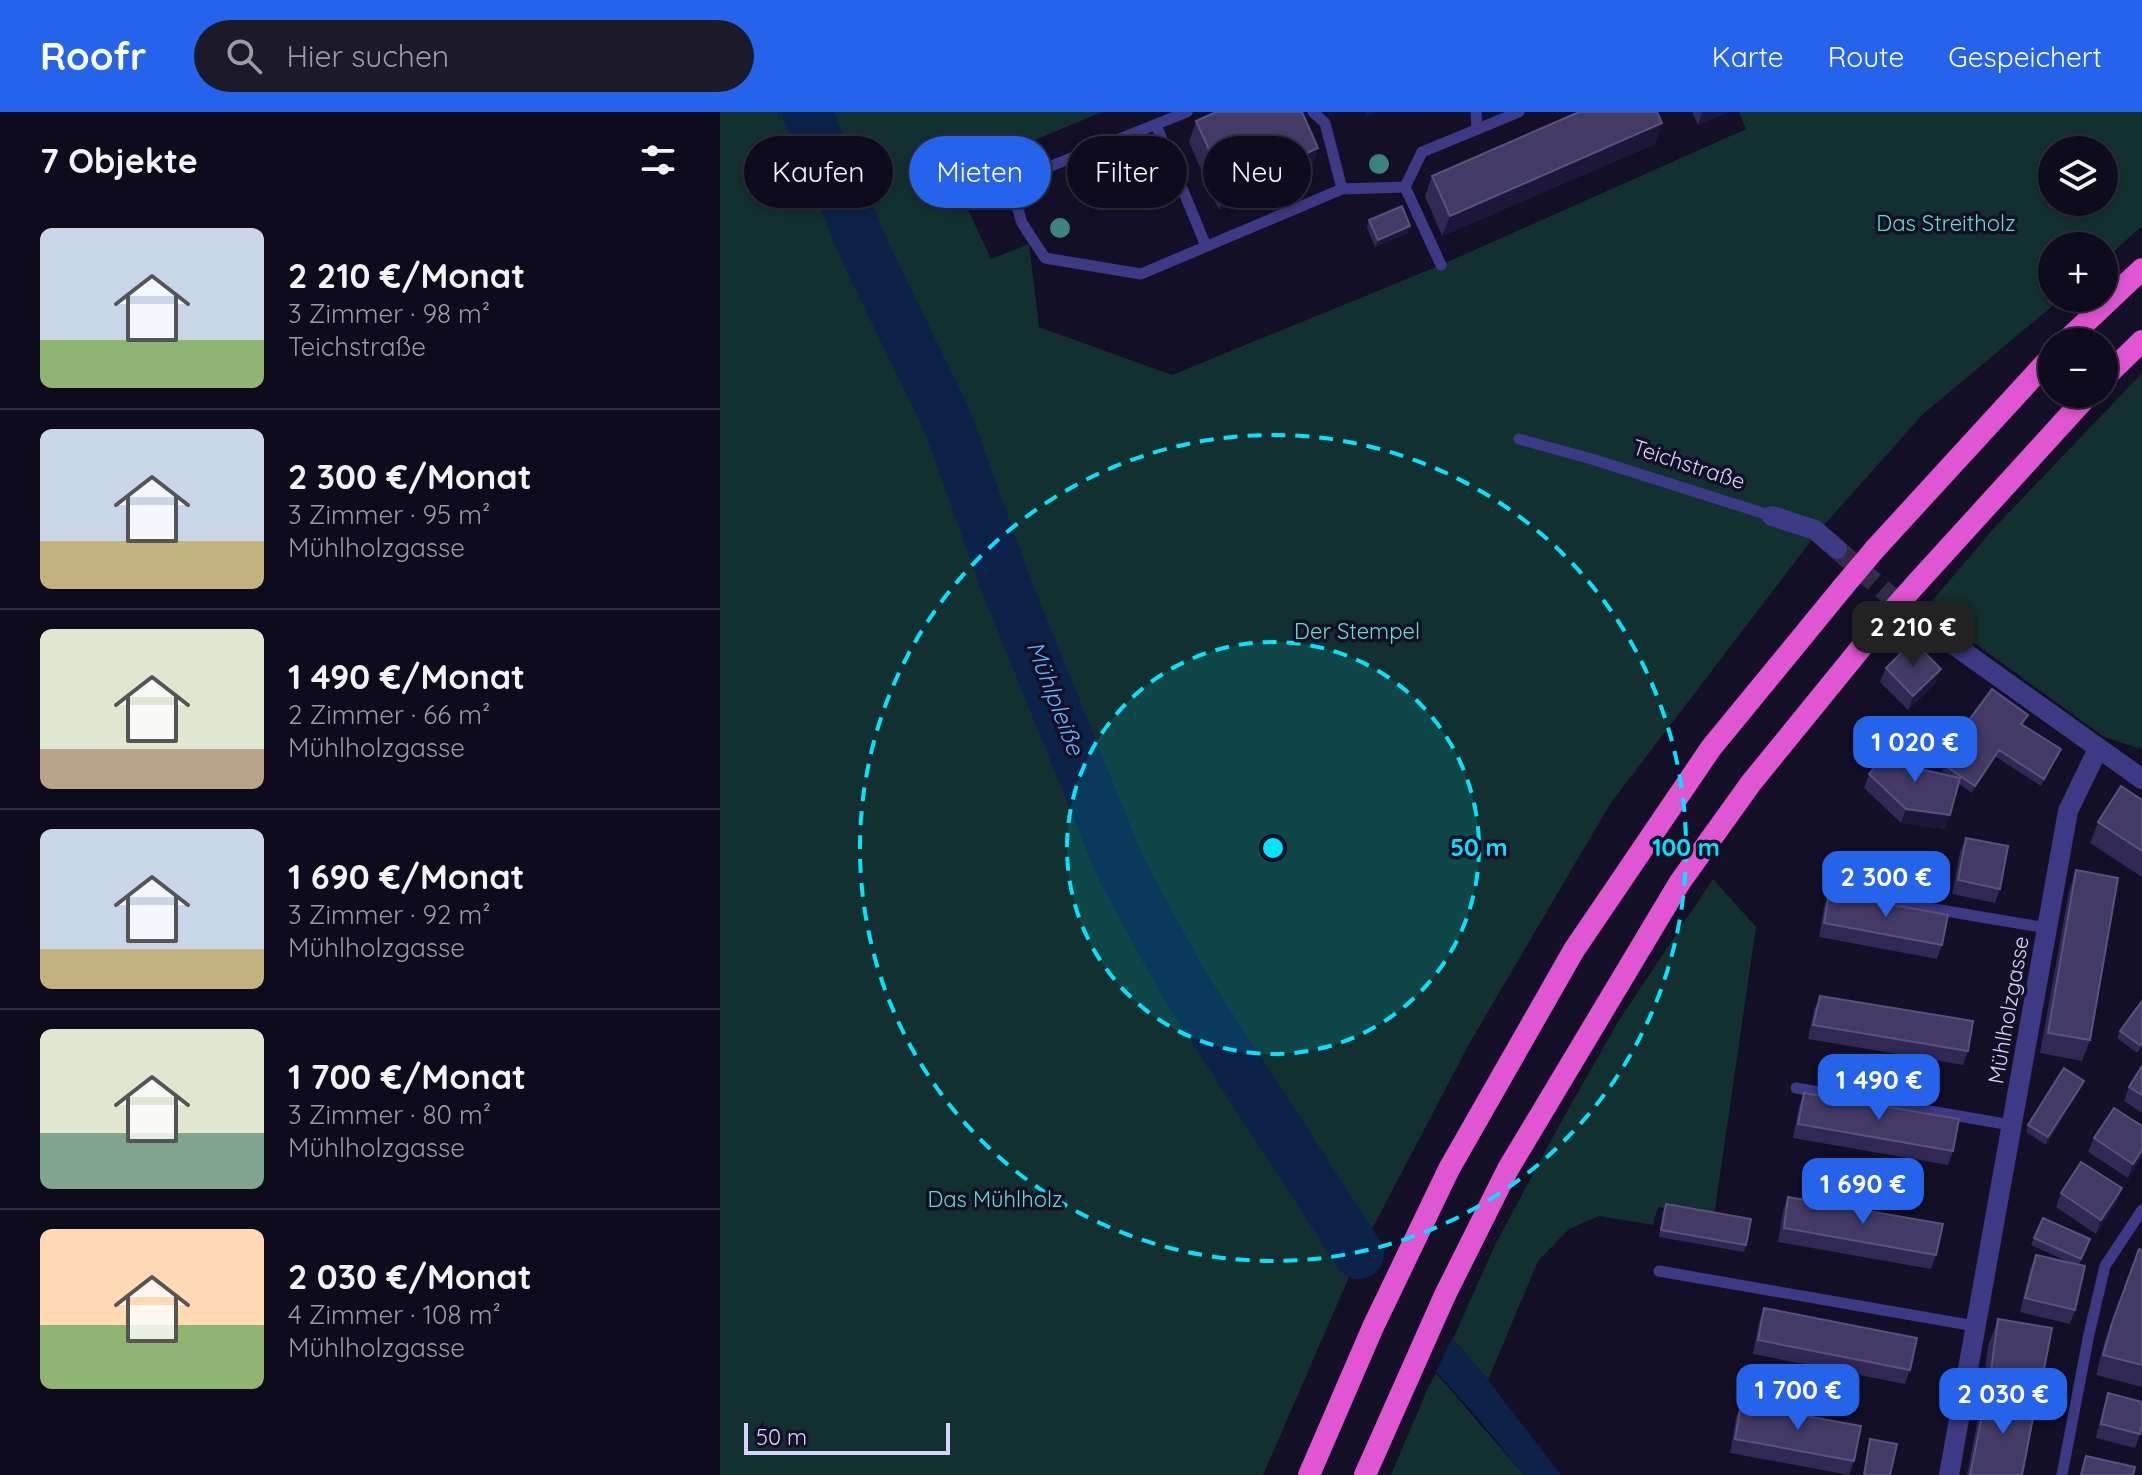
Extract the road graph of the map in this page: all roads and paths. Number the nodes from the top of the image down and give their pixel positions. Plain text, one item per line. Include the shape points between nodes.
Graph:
1 (1187, 112) edge
2 (1313, 112) edge
3 (1476, 112) edge
4 (1519, 112) edge
5 (1156, 125) junction
6 (1477, 129) junction
7 (1405, 187) junction
8 (1342, 189) junction
9 (1206, 246) junction
10 (1441, 265) dead end
11 (2142, 269) edge
12 (2080, 328) edge
13 (2142, 341) edge
14 (2118, 364) edge
15 (2038, 371) edge
16 (2076, 408) edge
17 (1519, 439) dead end
18 (1772, 516) joint
19 (1837, 549) tunnel mouth
20 (1908, 612) tunnel mouth
21 (2098, 749) junction
22 (2142, 779) edge
23 (1828, 891) edge
24 (2047, 928) junction
25 (1796, 1088) dead end
26 (2011, 1125) junction
27 (2142, 1210) edge
28 (1659, 1271) dead end
29 (1975, 1326) junction
30 (1309, 1475) edge
31 (1365, 1475) edge
32 (1949, 1475) edge
33 (2062, 1475) edge

1 - 5 lane
2 - 8 lane via 1325,123
3 - 6 lane
4 - 6 lane
5 - 9 lane
5 - 9 lane via 1031,174 1012,190 1022,223 1045,258 1141,274
6 - 7 lane via 1422,152
7 - 8 lane
7 - 10 lane
8 - 9 lane
11 - 12 highway
13 - 14 highway
15 - 30 highway, bridge via 1875,549 1711,748 1574,950 1408,1250
16 - 31 highway, bridge via 1882,622 1751,783 1680,882 1508,1169
17 - 18 lane, Teichstraße
18 - 19 street, Teichstraße via 1815,530
20 - 21 street
21 - 22 street
21 - 24 street, Mühlholzgasse via 2068,811
23 - 24 lane
24 - 26 street, Mühlholzgasse
25 - 26 lane
26 - 29 street, Mühlholzgasse
27 - 33 lane via 2105,1266
28 - 29 lane
29 - 32 street, Mühlholzgasse

